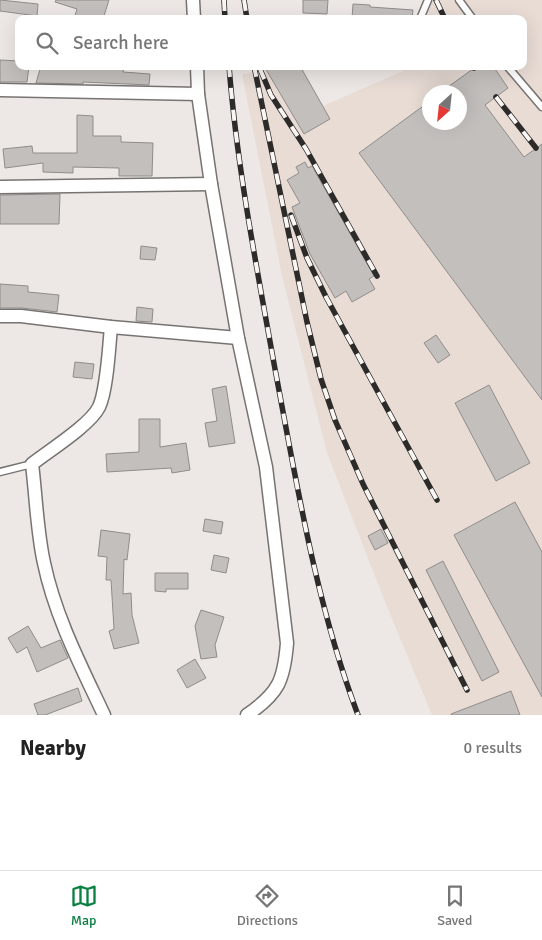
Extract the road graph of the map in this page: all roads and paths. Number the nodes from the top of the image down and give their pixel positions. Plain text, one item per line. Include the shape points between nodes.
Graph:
1 (428, 0) edge
2 (459, 0) edge
3 (189, 1) edge
4 (193, 15) edge
5 (422, 15) edge
6 (470, 15) edge
7 (197, 70) edge
8 (510, 70) edge
9 (0, 90) edge
10 (198, 94) junction
11 (542, 107) edge
12 (211, 184) junction
13 (0, 187) edge
14 (0, 316) edge
15 (112, 327) junction
16 (238, 338) junction
17 (32, 464) junction
18 (0, 472) edge
19 (104, 715) edge
20 (247, 715) edge

1 - 5 lane
2 - 6 lane
3 - 4 street
7 - 10 street
8 - 11 lane
9 - 10 street
10 - 12 street
12 - 13 street
12 - 16 street
14 - 15 street
15 - 16 street
15 - 17 street via 99,406 89,420
16 - 20 street via 266,467 287,643 285,668 276,691
17 - 18 lane
17 - 19 street via 43,562 55,604

